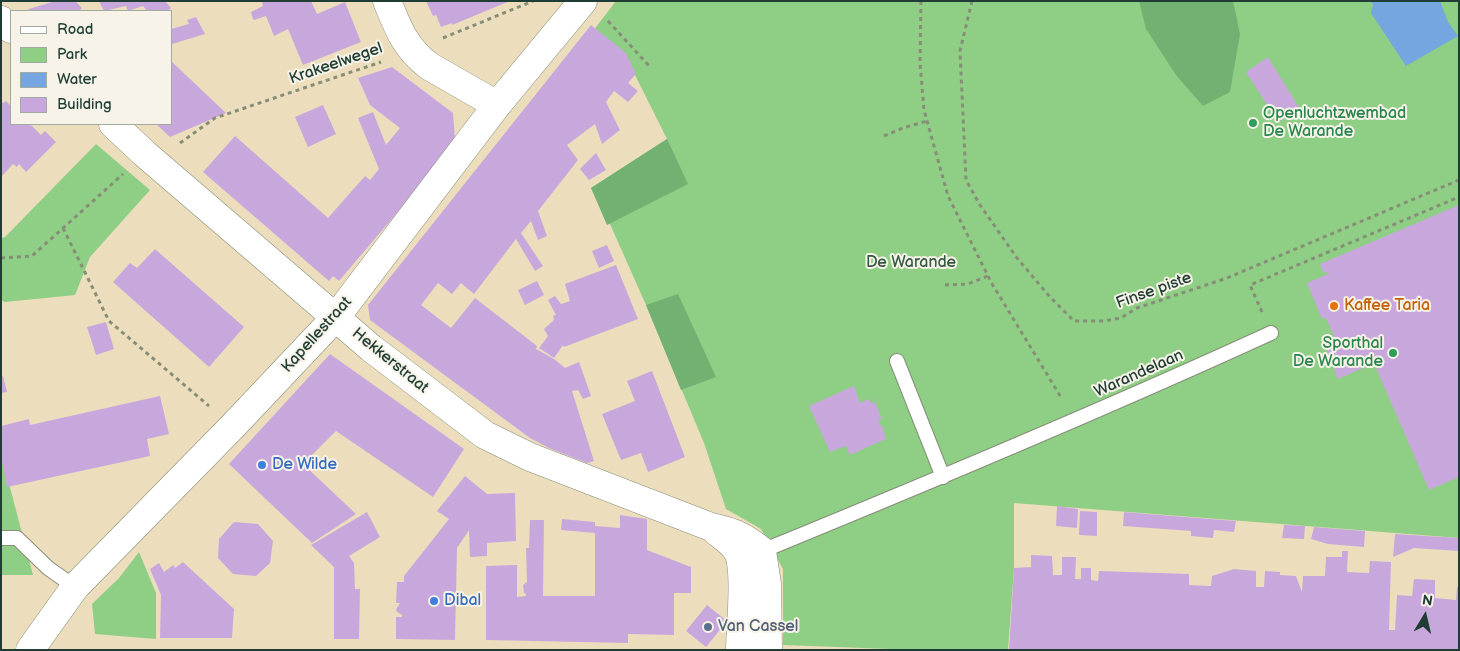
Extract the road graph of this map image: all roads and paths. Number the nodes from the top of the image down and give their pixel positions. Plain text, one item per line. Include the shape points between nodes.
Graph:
1 (387, 1) edge
2 (533, 1) edge
3 (921, 1) edge
4 (972, 1) edge
5 (593, 8) edge
6 (412, 51) junction
7 (651, 68) dead end
8 (497, 105) junction
9 (927, 121) junction
10 (114, 125) edge
11 (884, 136) dead end
12 (150, 158) junction
13 (1459, 180) edge
14 (1459, 197) edge
15 (63, 228) junction
16 (1, 258) edge
17 (988, 276) junction
18 (945, 285) dead end
19 (336, 317) junction
20 (1271, 333) joint
21 (897, 361) dead end
22 (1076, 421) junction
23 (233, 426) junction
24 (943, 477) junction
25 (711, 527) junction
26 (1, 538) edge
27 (762, 551) junction
28 (75, 587) junction
29 (30, 650) edge
30 (740, 650) edge
31 (768, 650) edge

1 - 6 street
2 - 6 path, Krakeelwegel
3 - 9 path via 920,63
4 - 13 path, Finse piste via 960,51 966,180 980,206 1017,258 1074,320 1121,318 1137,308 1227,278
5 - 7 path
5 - 8 street, Kapellestraat
6 - 8 street via 429,66
6 - 12 path, Krakeelwegel via 215,118
8 - 19 street, Kapellestraat
9 - 11 path
9 - 17 path via 948,196
10 - 12 street, Hekkerstraat
12 - 15 path, Krakeelwegel
12 - 19 street, Hekkerstraat
14 - 20 path via 1250,285
15 - 16 path, Krakeelwegel via 32,256
15 - 23 path via 109,321
17 - 18 path via 968,284
17 - 22 path
19 - 23 street, Kapellestraat
19 - 25 street, Hekkerstraat via 485,436 530,457
20 - 22 lane, Warandelaan
21 - 24 lane
22 - 24 lane, Warandelaan
23 - 28 street, Kapellestraat
24 - 27 lane, Warandelaan
25 - 27 street, Hekkerstraat via 745,538
25 - 30 street, Hekkerstraat via 737,550 741,561
26 - 28 lane via 18,538 48,568
27 - 31 street via 767,584
28 - 29 street, Kapellestraat

